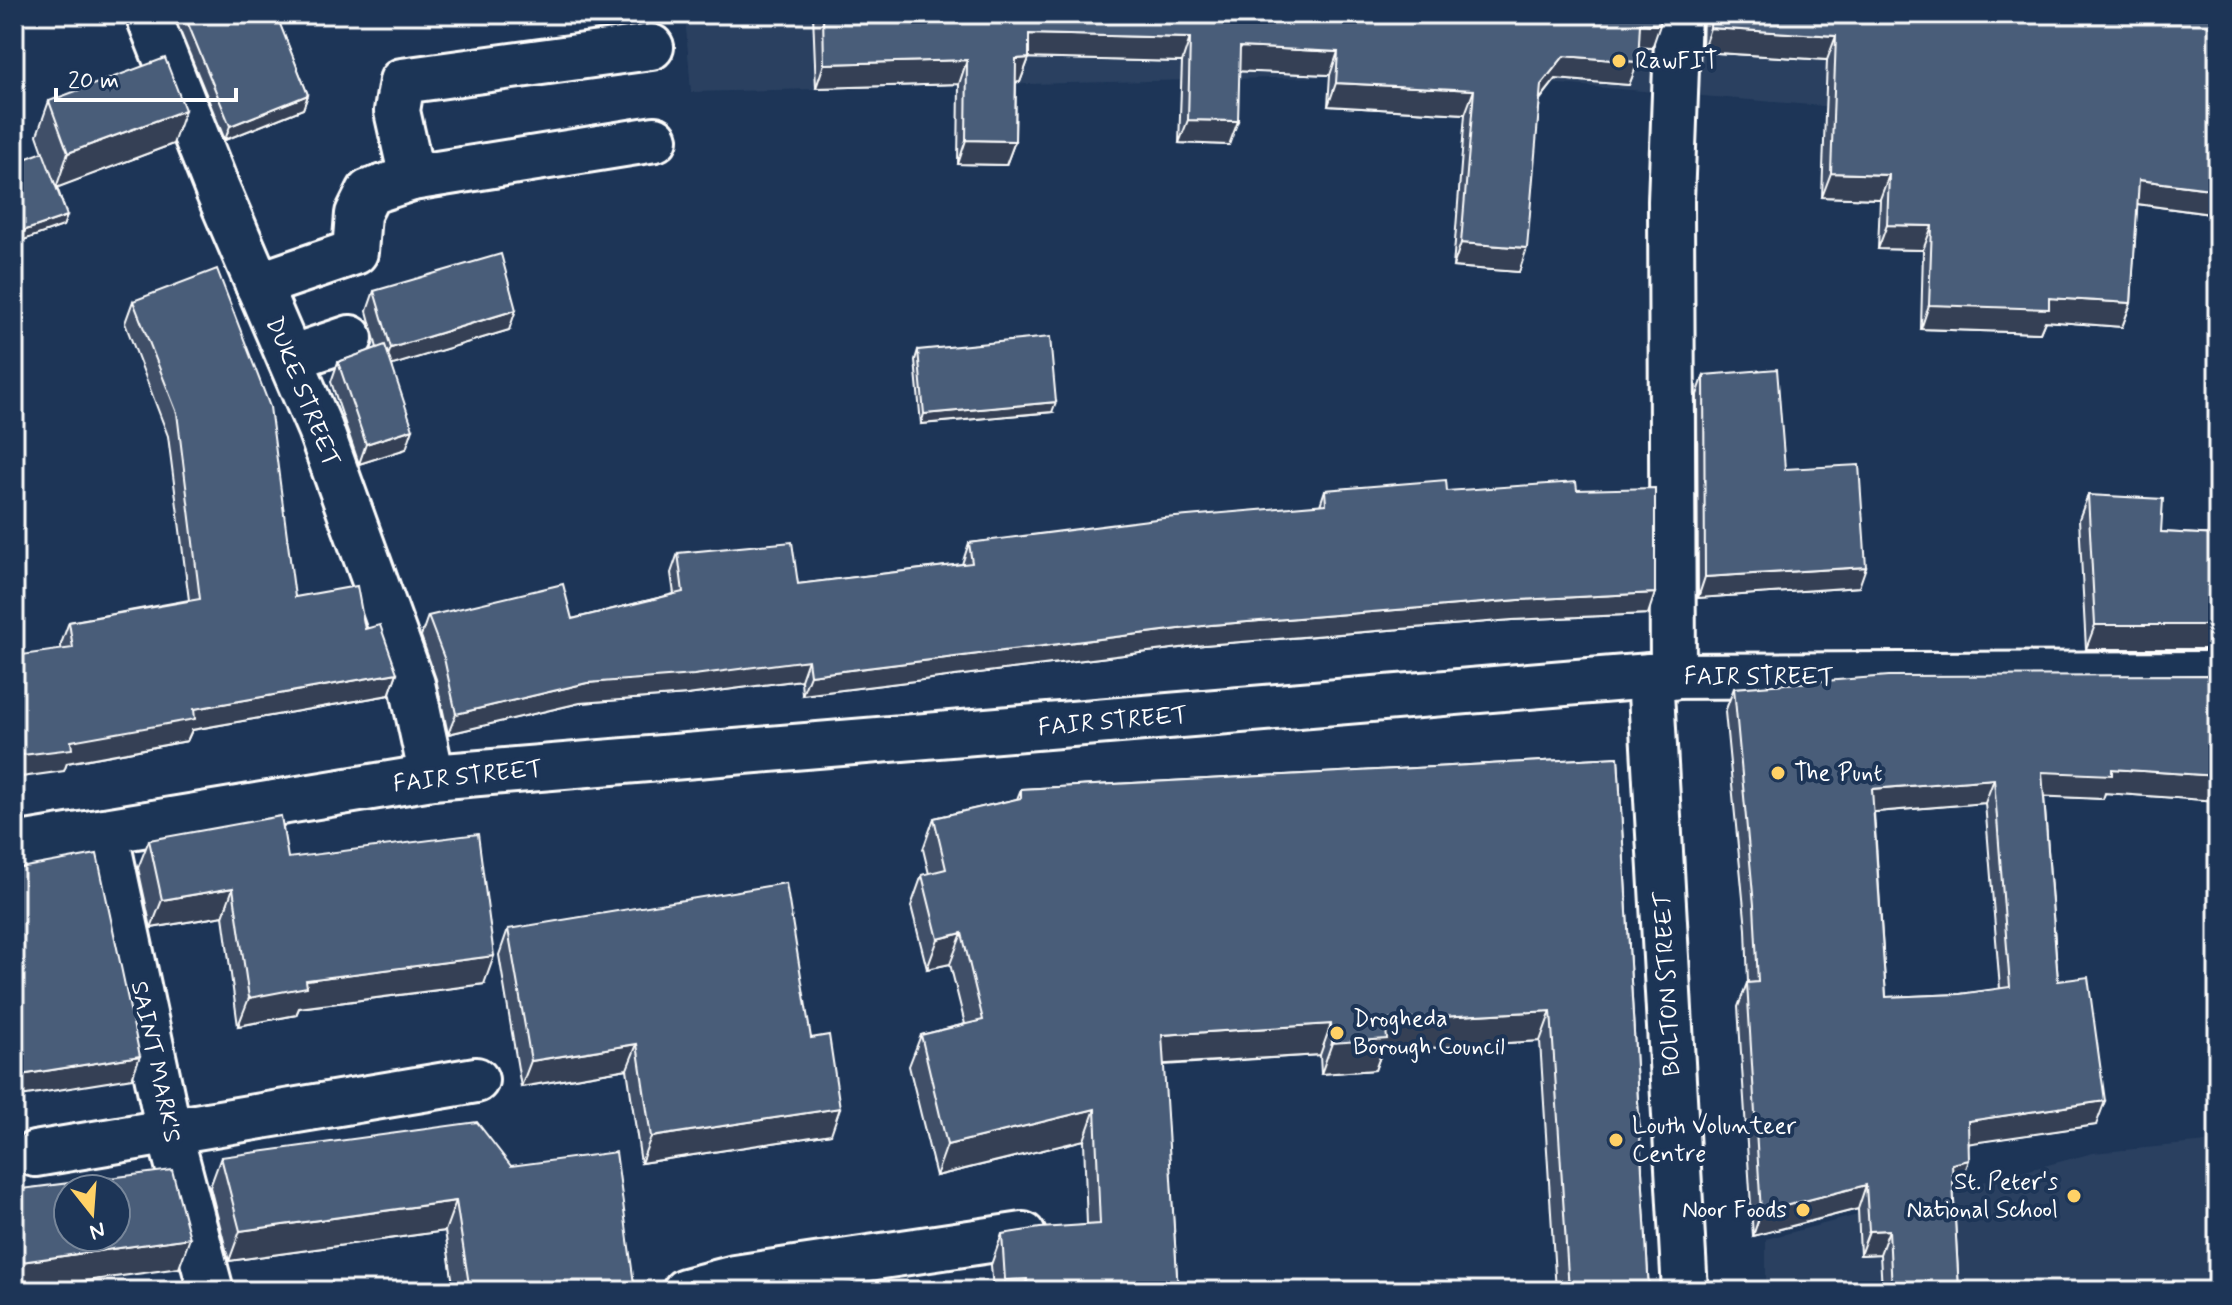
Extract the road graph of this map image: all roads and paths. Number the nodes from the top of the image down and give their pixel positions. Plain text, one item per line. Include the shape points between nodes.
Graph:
1 (148, 14) edge
2 (1678, 14) edge
3 (651, 47) dead end
4 (655, 139) dead end
5 (412, 178) junction
6 (258, 285) junction
7 (350, 338) dead end
8 (290, 358) junction
9 (2218, 674) edge
10 (1661, 677) junction
11 (432, 777) junction
12 (105, 831) junction
13 (14, 846) edge
14 (476, 1080) dead end
15 (169, 1131) junction
16 (35, 1154) dead end
17 (1023, 1235) edge
18 (211, 1291) edge
19 (685, 1291) edge
20 (1685, 1291) edge

1 - 6 street, DUKE STREET
2 - 10 street, BOLTON STREET
3 - 5 street via 402,81 397,111
4 - 5 street
5 - 6 street via 369,192 358,214 355,252
6 - 8 street, DUKE STREET
7 - 8 street
8 - 11 street, DUKE STREET via 390,582
9 - 10 street, FAIR STREET
10 - 11 street, FAIR STREET
10 - 20 street, BOLTON STREET
11 - 12 street, FAIR STREET
12 - 13 street, FAIR STREET
12 - 15 street, SAINT MARK'S
14 - 15 street
15 - 16 street
15 - 18 street, SAINT MARK'S
17 - 19 street via 735,1278

